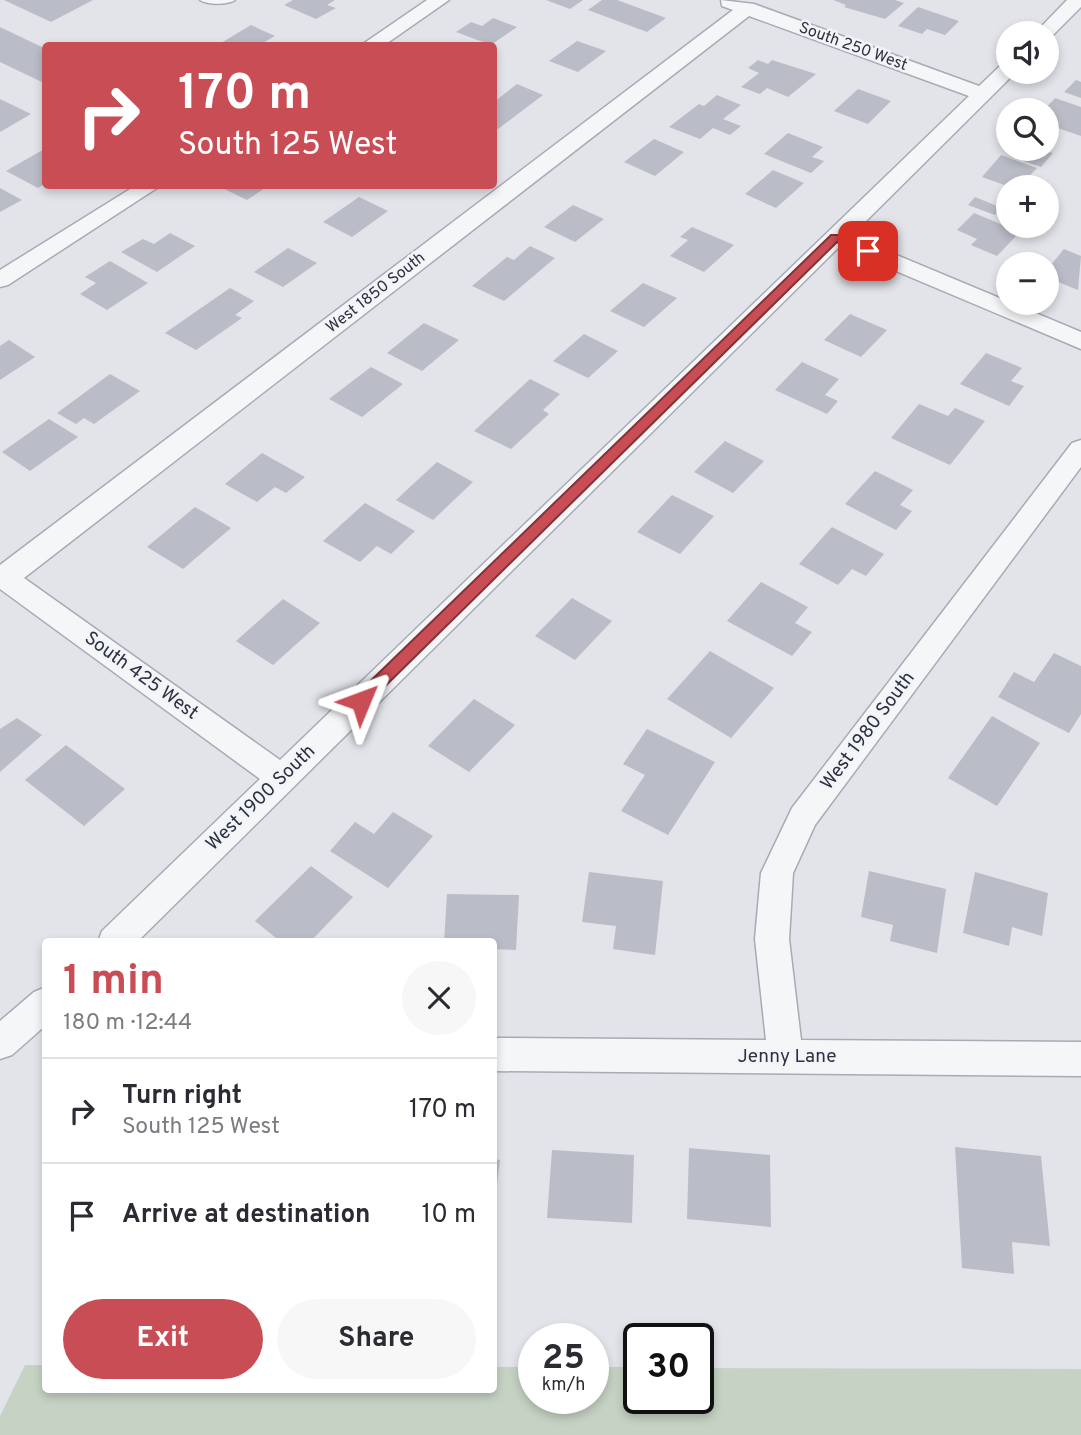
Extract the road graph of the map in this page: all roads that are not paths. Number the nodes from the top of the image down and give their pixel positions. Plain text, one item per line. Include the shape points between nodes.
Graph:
1 (205, 0) edge
2 (230, 0) edge
3 (440, 0) edge
4 (724, 0) edge
5 (1078, 0) edge
6 (747, 8) junction
7 (1056, 21) edge
8 (375, 42) edge
9 (996, 80) edge
10 (982, 94) junction
11 (144, 189) edge
12 (835, 237) junction
13 (0, 280) edge
14 (1081, 341) edge
15 (1081, 449) edge
16 (3, 576) edge
17 (282, 778) junction
18 (118, 938) edge
19 (42, 1006) edge
20 (0, 1042) edge
21 (497, 1055) edge
22 (785, 1057) junction
23 (1081, 1059) edge

1 - 2 lane
3 - 8 street
4 - 6 street, South 250 West
5 - 7 street
6 - 10 street, South 250 West
6 - 16 street, West 1850 South
9 - 10 street, West 1900 South
10 - 12 street, West 1900 South
11 - 13 street
12 - 14 street
12 - 17 street, West 1900 South
15 - 22 street, West 1980 South via 803,817 777,873 772,939
16 - 17 street, South 425 West
17 - 18 street, West 1900 South
19 - 20 street
21 - 22 street, Jenny Lane
22 - 23 street, Jenny Lane

